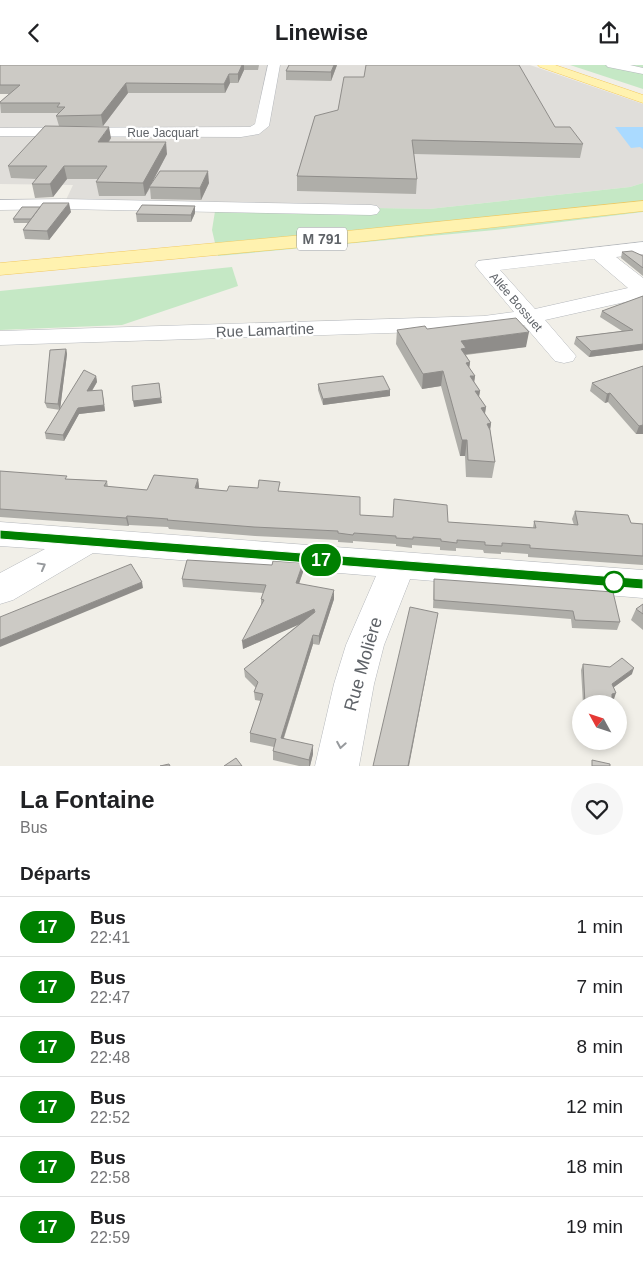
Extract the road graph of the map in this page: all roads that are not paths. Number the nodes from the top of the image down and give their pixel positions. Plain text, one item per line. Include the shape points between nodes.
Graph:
1 (274, 65) edge
2 (544, 65) edge
3 (558, 65) edge
4 (612, 65) edge
5 (621, 65) edge
6 (643, 70) edge
7 (643, 94) edge
8 (643, 99) edge
9 (0, 133) edge
10 (643, 197) edge
11 (0, 205) edge
12 (643, 206) edge
13 (371, 210) dead end
14 (643, 247) edge
15 (597, 252) junction
16 (0, 260) edge
17 (0, 269) edge
18 (643, 290) edge
19 (530, 317) junction
20 (0, 338) edge
21 (564, 356) dead end
22 (0, 535) edge
23 (88, 541) junction
24 (398, 566) junction
25 (643, 584) edge
26 (0, 590) edge
27 (338, 766) edge

1 - 9 street, Rue Jacquart via 262,126 254,131
2 - 8 main road
3 - 7 main road
4 - 6 street
5 - 6 street
10 - 16 main road, M 791
11 - 13 street
12 - 17 main road, M 791
14 - 15 street, Allée Bossuet
15 - 18 street
15 - 19 street, Allée Bossuet via 485,265
18 - 19 street, Rue Lamartine
19 - 20 street, Rue Lamartine via 441,325
19 - 21 street, Allée Bossuet
22 - 23 street
23 - 24 street
26 -> 23 street
24 - 25 street
24 -> 27 street, Rue Molière via 365,645

